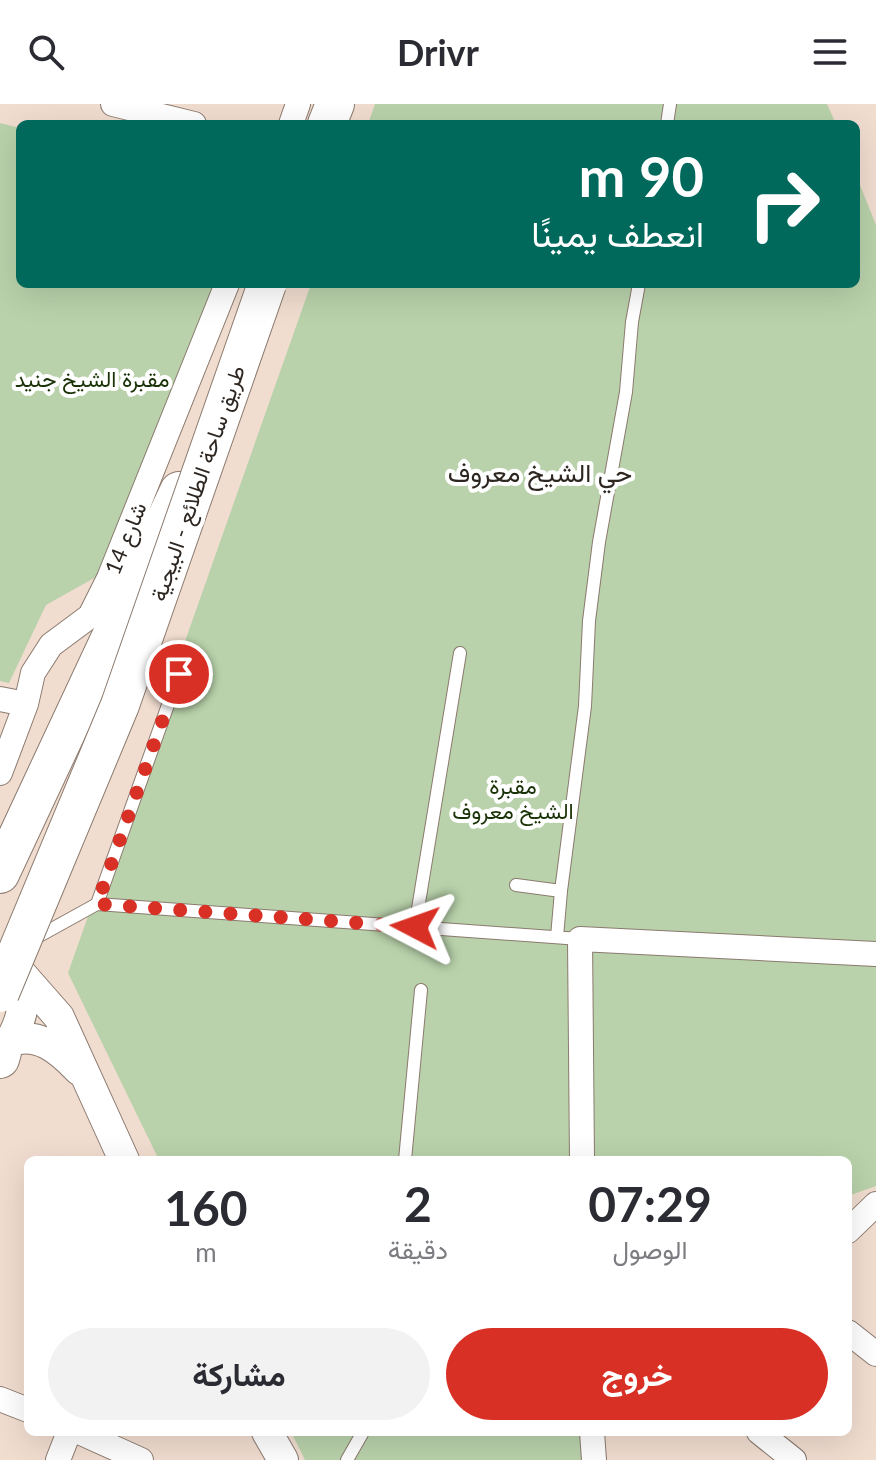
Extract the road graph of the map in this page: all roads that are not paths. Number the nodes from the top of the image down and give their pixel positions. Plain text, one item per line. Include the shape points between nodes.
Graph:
1 (113, 104) edge
2 (178, 120) edge
3 (225, 288) edge
4 (263, 288) edge
5 (264, 288) edge
6 (638, 288) edge
7 (460, 653) dead end
8 (179, 674) dead end
9 (0, 699) edge
10 (26, 704) junction
11 (0, 773) edge
12 (0, 874) edge
13 (516, 885) dead end
14 (561, 891) junction
15 (97, 904) junction
16 (415, 927) junction
17 (569, 938) junction
18 (876, 954) edge
19 (6, 965) edge
20 (421, 990) dead end
21 (3, 1052) edge
22 (83, 1076) junction
23 (122, 1156) edge
24 (405, 1156) edge
25 (582, 1156) edge
26 (876, 1204) edge
27 (852, 1227) edge
28 (852, 1335) edge
29 (876, 1354) edge
30 (0, 1399) edge
31 (24, 1408) edge
32 (67, 1436) edge
33 (88, 1436) edge
34 (269, 1436) edge
35 (361, 1436) edge
36 (592, 1436) edge
37 (764, 1436) edge
38 (58, 1460) edge
39 (141, 1460) edge
40 (283, 1460) edge
41 (347, 1460) edge
42 (594, 1460) edge
43 (794, 1460) edge

1 - 2 street
3 - 10 street, شارع 14 via 109,578 90,616 45,654 33,673
4 - 12 main road, طريق ساحة الطلائع - البيجية, bridge via 170,512
5 - 19 main road, طريق ساحة الطلائع - البيجية, bridge via 120,705
6 - 14 lane via 599,542
7 - 16 lane
8 - 15 lane
9 - 10 street
10 - 11 street, شارع 14
13 - 14 lane
14 - 17 lane
15 - 16 lane
15 - 19 lane
16 - 17 lane
17 - 18 street
17 - 25 street
19 - 21 street via 20,977 22,1006
19 - 22 street via 59,1017
20 - 24 lane
21 - 22 street via 20,1038 36,1038
22 - 23 street
26 - 27 street
28 - 29 street
30 - 31 street
32 - 38 street
33 - 39 street
34 - 40 street
35 - 41 lane
36 - 42 street
37 - 43 street

